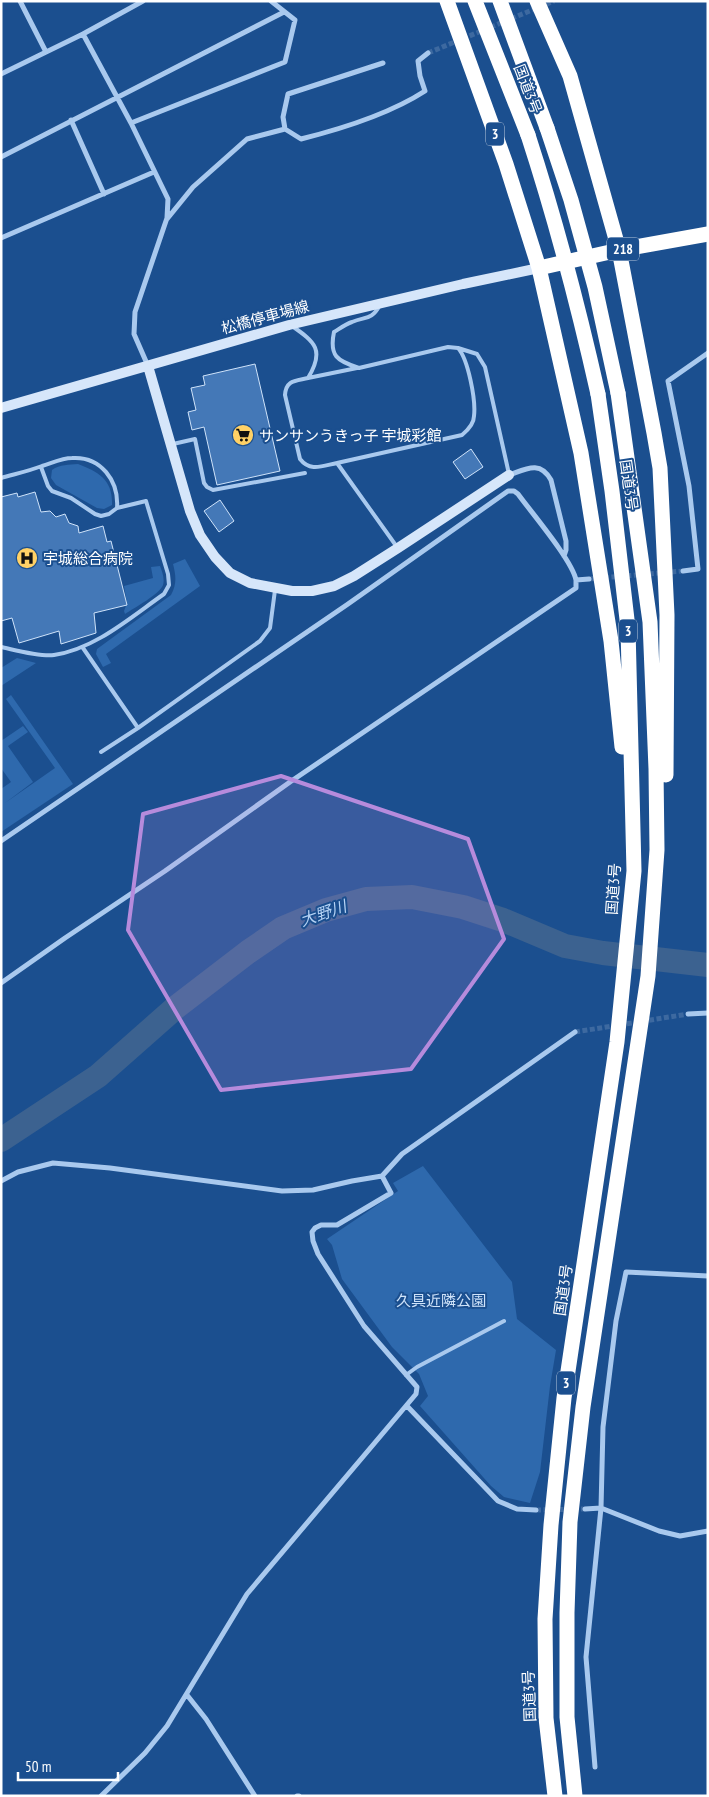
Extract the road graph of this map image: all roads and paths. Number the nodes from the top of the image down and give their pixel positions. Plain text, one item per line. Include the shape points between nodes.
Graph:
1 (20, 1) edge
2 (143, 1) edge
3 (271, 1) edge
4 (447, 1) edge
5 (475, 1) edge
6 (500, 1) edge
7 (537, 1) edge
8 (284, 12) junction
9 (84, 34) junction
10 (46, 52) junction
11 (428, 53) tunnel mouth
12 (383, 63) dead end
13 (1, 74) edge
14 (117, 96) junction
15 (71, 120) junction
16 (131, 123) junction
17 (285, 129) junction
18 (1, 157) edge
19 (154, 172) junction
20 (104, 194) junction
21 (166, 218) junction
22 (708, 234) edge
23 (1, 238) edge
24 (619, 250) junction
25 (539, 268) junction
26 (381, 303) junction
27 (289, 325) junction
28 (458, 348) junction
29 (708, 353) edge
30 (148, 366) junction
31 (359, 368) junction
32 (308, 378) junction
33 (1, 408) edge
34 (170, 444) junction
35 (337, 463) junction
36 (41, 466) junction
37 (305, 473) dead end
38 (509, 475) junction
39 (1, 478) edge
40 (116, 508) junction
41 (398, 548) junction
42 (564, 556) junction
43 (683, 571) tunnel mouth
44 (589, 579) tunnel mouth
45 (576, 580) junction
46 (275, 588) junction
47 (1, 647) edge
48 (83, 648) junction
49 (138, 728) junction
50 (101, 752) dead end
51 (1, 841) edge
52 (657, 850) junction
53 (629, 870) junction
54 (1, 983) edge
55 (708, 1013) edge
56 (688, 1014) tunnel mouth
57 (575, 1032) tunnel mouth
58 (382, 1176) junction
59 (1, 1181) edge
60 (708, 1276) edge
61 (504, 1321) dead end
62 (406, 1374) junction
63 (407, 1406) junction
64 (602, 1508) junction
65 (536, 1510) tunnel mouth
66 (585, 1510) tunnel mouth
67 (708, 1531) edge
68 (187, 1695) junction
69 (595, 1767) dead end
70 (101, 1796) edge
71 (255, 1796) edge
72 (555, 1796) edge
73 (575, 1796) edge

1 - 10 street
2 - 9 street
3 - 8 street
4 - 25 highway, 3 via 506,164
5 - 53 highway, 国道3号 / 3, bridge via 528,135 559,235 598,394 628,628
6 - 52 highway, 国道3号 / 3, bridge via 571,200 595,287 618,393 650,622
7 - 24 highway via 570,76
8 - 14 street
8 - 16 street via 295,20 285,62
9 - 10 street
9 - 14 street
10 - 13 street
11 - 17 street via 418,61 425,91 413,99 342,128 301,139
12 - 17 street via 288,94 283,117
14 - 15 street
14 - 16 street
15 - 18 street
15 - 20 street
16 - 19 street
17 - 21 street via 248,139 192,187
19 - 20 street
19 - 21 street via 168,199
20 - 23 street
21 - 30 street via 135,312 134,334
22 - 24 highway, 218
24 - 25 highway, 218
24 - 52 highway via 660,468 667,615 667,720 666,806
25 - 26 main road, 松橋停車場線
25 - 53 highway via 581,453 611,641 624,765
26 - 27 main road, 松橋停車場線
26 - 31 lane via 370,317 334,332 331,347 337,359
27 - 30 main road, 松橋停車場線
27 - 32 lane via 313,342 316,361
28 - 31 lane via 448,347
28 - 35 lane via 468,369 474,404 474,416 462,435
28 - 38 lane via 477,354 485,367
29 - 43 street via 668,381 689,486 698,569
30 - 33 main road, 松橋停車場線
30 - 34 main road
31 - 32 lane
32 - 35 lane via 290,382 285,395 300,459 312,468
34 - 37 lane via 195,439 204,483 213,490
34 - 46 main road via 190,511 200,535 215,557 230,573 250,583
35 - 41 lane
36 - 39 lane
36 - 40 lane via 52,491 102,516
36 - 40 lane via 72,458 87,460 106,471 114,483 118,496
38 - 41 main road
38 - 42 street via 537,467 546,472 551,480 566,541
40 - 48 lane via 146,501 169,585 164,594
41 - 46 main road via 334,586 312,591
42 - 45 street
42 - 51 street via 518,494 508,491
44 - 45 street
45 - 54 street via 576,588
46 - 49 lane via 270,628 260,642
47 - 48 lane via 46,655
48 - 49 lane
49 - 50 lane
52 - 73 highway, 国道3号 / 3 via 648,976 583,1407 570,1522 567,1717
53 - 72 highway, 国道3号 / 3 via 617,1042 564,1398 551,1525 545,1619 546,1718
55 - 56 street
57 - 58 street via 402,1154
58 - 59 street via 313,1190 282,1190 53,1163 18,1172
58 - 62 street via 391,1193 338,1225 315,1228 312,1240 364,1326
60 - 64 street via 626,1272 616,1321 603,1427
61 - 62 lane
62 - 63 street via 417,1387
63 - 65 street via 498,1501 517,1509
63 - 68 street via 247,1594
64 - 66 street
64 - 67 street via 680,1536
64 - 69 street via 586,1657
68 - 70 street via 145,1753
68 - 71 street

